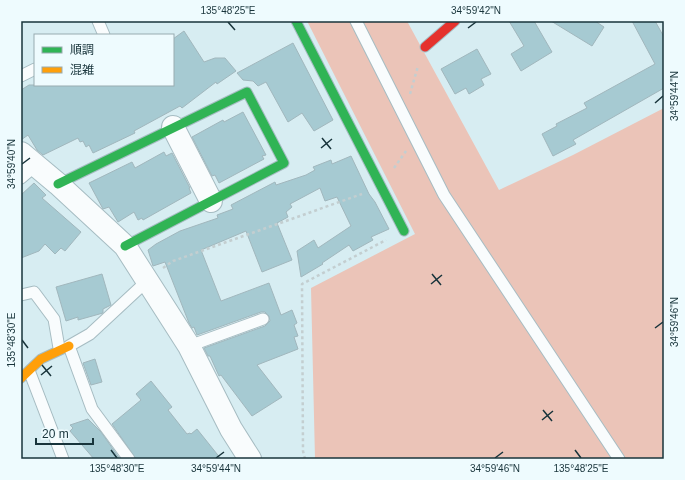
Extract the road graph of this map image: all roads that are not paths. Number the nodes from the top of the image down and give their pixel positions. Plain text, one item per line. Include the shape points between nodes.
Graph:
1 (98, 21) edge
2 (296, 21) edge
3 (356, 21) edge
4 (455, 21) edge
5 (104, 34) edge
6 (425, 47) road end
7 (34, 70) edge
8 (21, 76) edge
9 (173, 127) junction
10 (26, 166) edge
11 (58, 184) junction
12 (211, 201) junction
13 (404, 231) road end
14 (125, 246) junction
15 (147, 281) junction
16 (21, 295) edge
17 (263, 318) dead end
18 (189, 346) junction
19 (64, 347) junction
20 (26, 375) edge
21 (63, 459) edge
22 (129, 459) edge
23 (250, 459) edge
24 (619, 459) edge

1 - 5 lane
2 - 13 street
3 - 24 lane via 444,195
4 - 6 street
7 - 8 lane
9 - 11 street
9 - 12 street
9 - 12 street via 247,92 251,98 284,163
10 - 11 street
11 - 14 street
12 - 14 street
14 - 15 street
15 - 18 street
15 - 19 lane via 90,334
16 - 19 lane via 34,292 54,319
17 - 18 lane
18 - 23 street via 231,429
19 - 20 street via 33,364
19 - 22 lane via 92,409
20 - 21 lane

